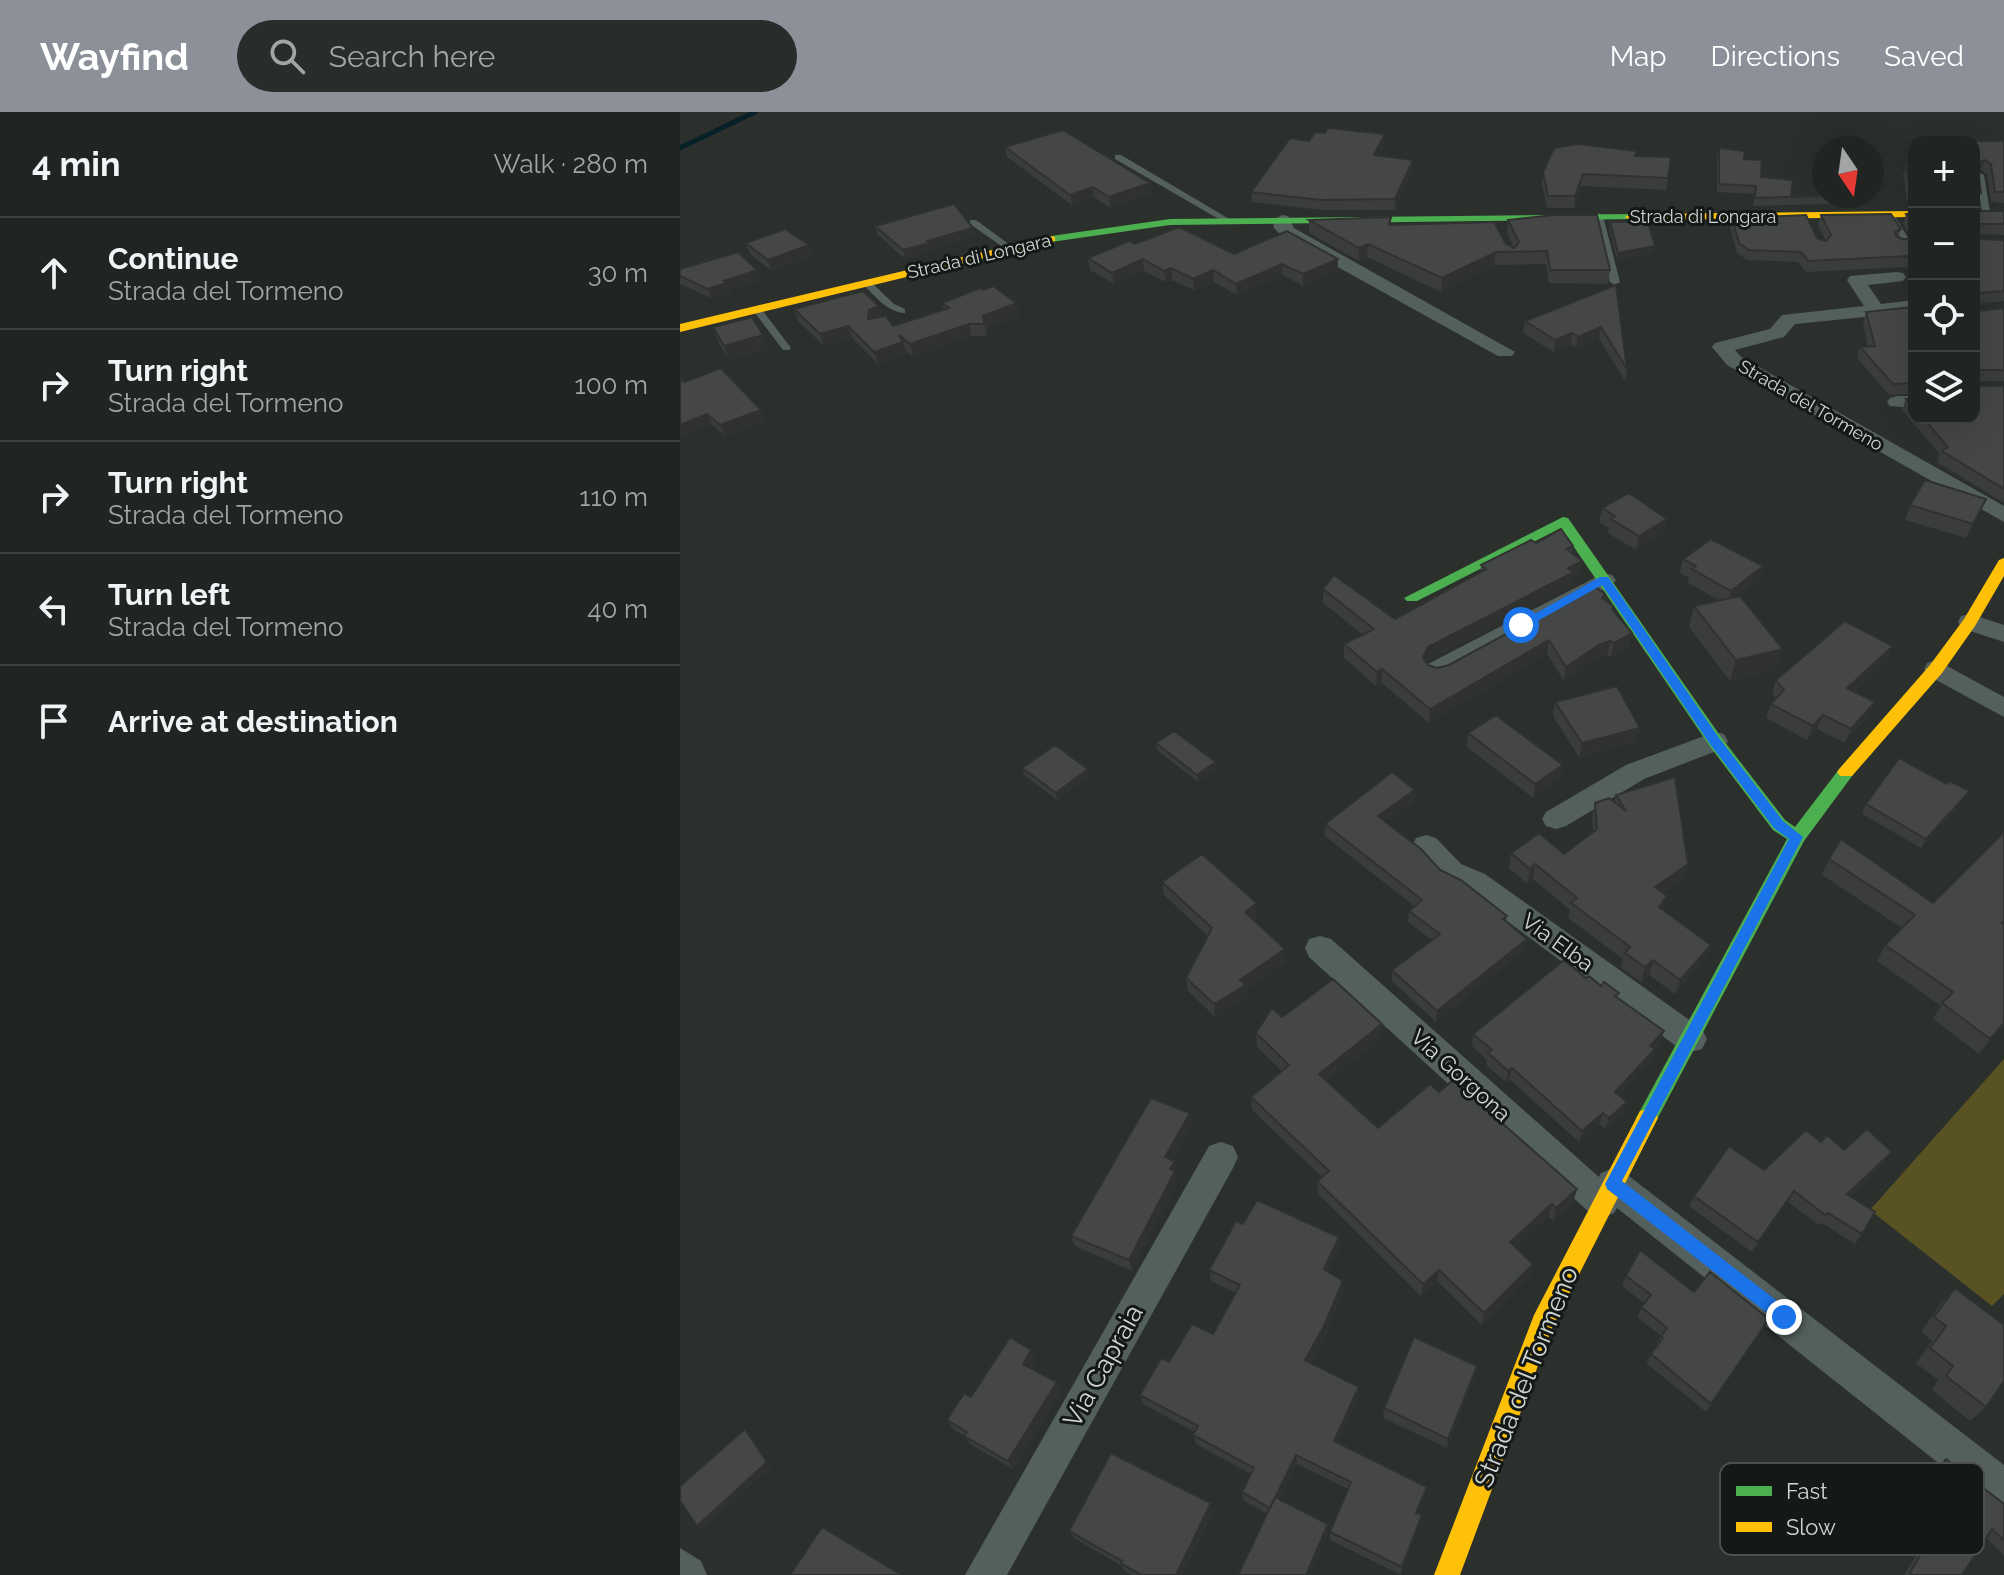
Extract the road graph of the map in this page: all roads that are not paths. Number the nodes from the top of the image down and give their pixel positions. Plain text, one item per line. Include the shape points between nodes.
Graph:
1 (1118, 157) dead end
2 (1980, 175) edge
3 (1988, 212) edge
4 (1889, 214) junction
5 (1908, 214) edge
6 (1599, 216) junction
7 (1227, 220) junction
8 (1282, 220) junction
9 (973, 222) edge
10 (1898, 244) edge
11 (1010, 248) junction
12 (1897, 277) dead end
13 (866, 282) junction
14 (1615, 282) edge
15 (891, 306) junction
16 (1908, 307) edge
17 (757, 309) junction
18 (1876, 310) junction
19 (902, 311) dead end
20 (893, 322) edge
21 (680, 328) edge
22 (786, 348) dead end
23 (1505, 352) dead end
24 (2004, 515) edge
25 (2004, 563) edge
26 (1604, 580) junction
27 (1412, 598) dead end
28 (1970, 622) junction
29 (2004, 634) edge
30 (1936, 669) junction
31 (1437, 670) edge
32 (2004, 708) edge
33 (1715, 741) junction
34 (1556, 819) dead end
35 (1797, 837) junction
36 (1426, 846) dead end
37 (1320, 948) dead end
38 (1691, 1039) junction
39 (1221, 1157) dead end
40 (1607, 1193) junction
41 (1968, 1463) edge
42 (1984, 1475) edge
43 (2004, 1490) edge
44 (680, 1568) edge
45 (687, 1575) edge
46 (985, 1575) edge
47 (1447, 1575) edge

1 - 7 lane
2 - 3 lane
4 - 5 street, Strada di Longara
4 - 6 street, Strada di Longara via 1809,220
4 - 10 lane via 1908,244
6 - 8 street, Strada di Longara via 1492,222
6 - 14 lane, Strada di Longara
7 - 8 street, Strada di Longara
7 - 11 street, Strada di Longara via 1117,227
8 - 23 street via 1288,232
9 - 11 lane
11 - 13 street, Strada di Longara
12 - 18 street via 1856,280
13 - 15 lane
13 - 17 street, Strada di Longara
15 - 19 lane
15 - 20 lane
16 - 18 street, Strada del Tormeno
17 - 21 street, Strada di Longara
17 - 22 lane
18 - 24 street, Strada del Tormeno via 1789,319 1777,333 1722,347 1734,361
25 - 28 street, Strada del Tormeno
26 - 27 street via 1563,521
26 - 31 street
26 - 33 street
28 - 29 street
28 - 30 street, Strada del Tormeno
30 - 32 street
30 - 35 street, Strada del Tormeno via 1856,759
33 - 34 street via 1635,772
33 - 35 street via 1779,825
35 - 38 street, Strada del Tormeno
36 - 38 street, Via Elba via 1451,872 1475,882
37 - 40 street, Via Gorgona
38 - 40 street, Strada del Tormeno
39 - 46 street, Via Capraia
40 - 41 street
40 - 47 street, Strada del Tormeno via 1542,1323
42 - 43 street
44 - 45 street

